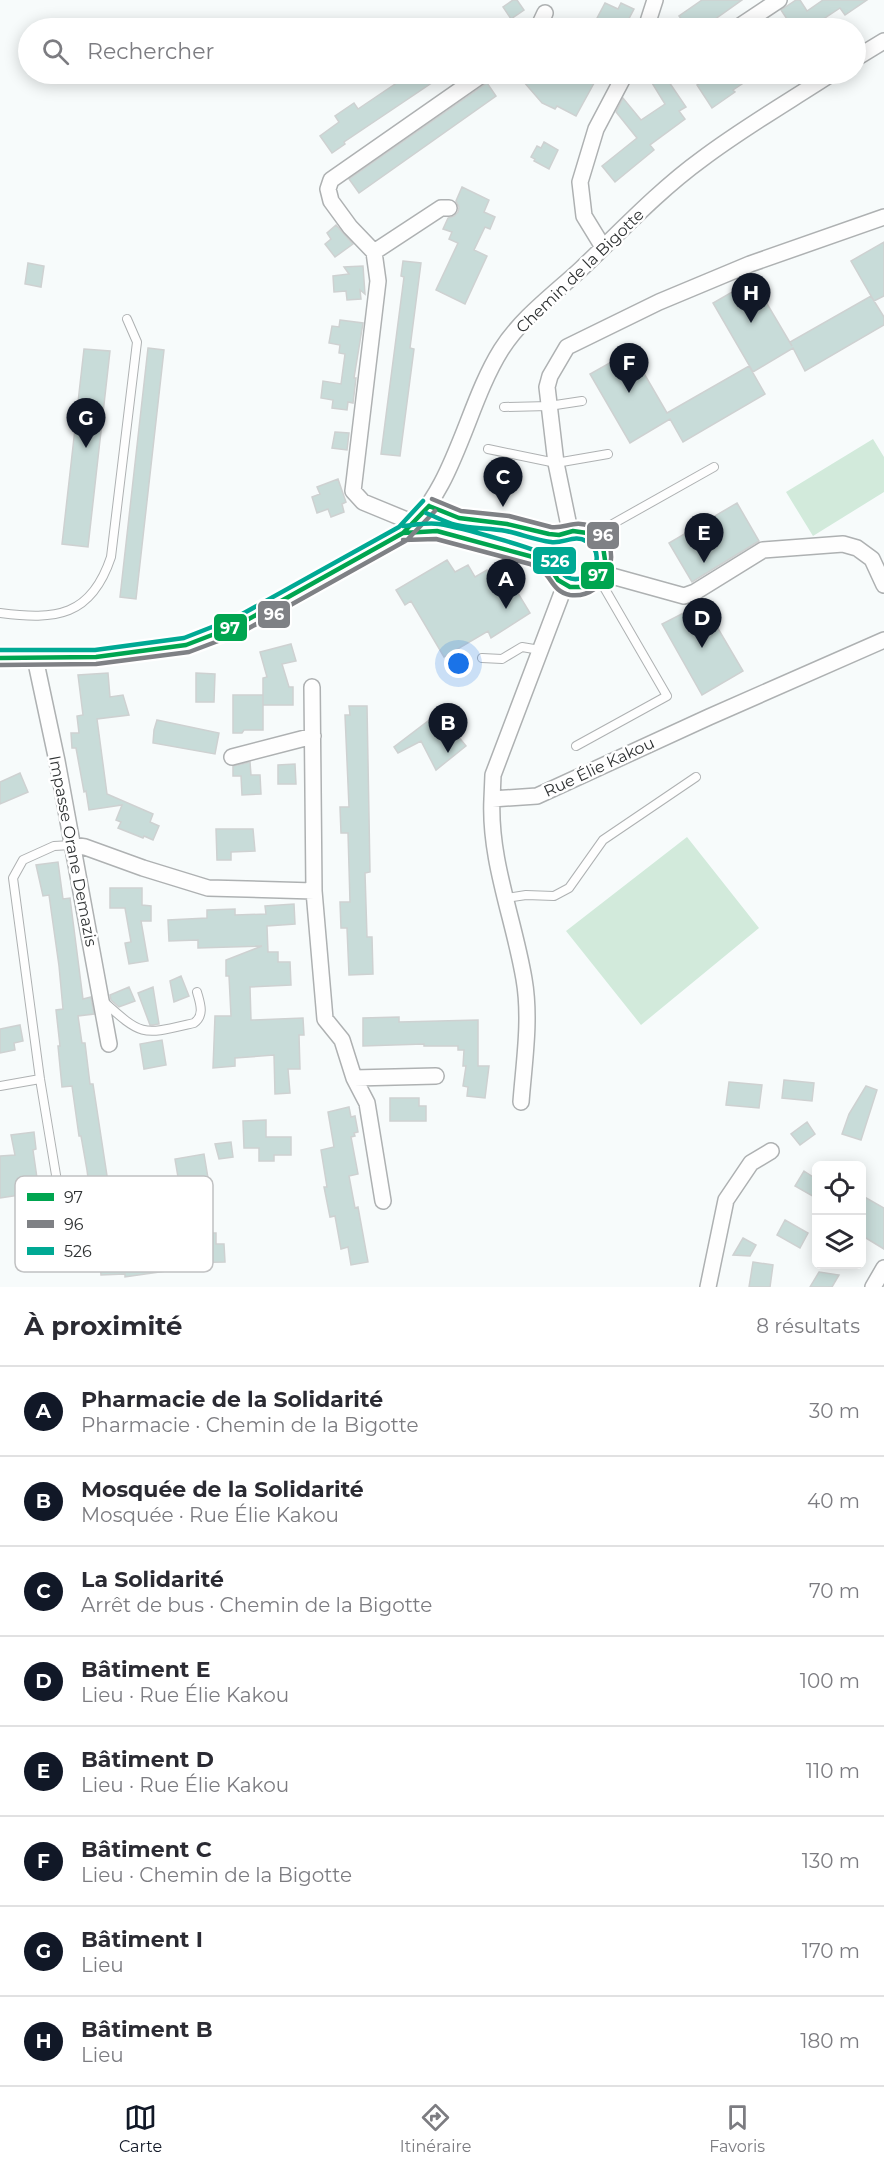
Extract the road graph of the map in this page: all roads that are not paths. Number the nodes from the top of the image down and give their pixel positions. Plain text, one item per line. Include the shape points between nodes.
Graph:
1 (655, 0) edge
2 (779, 0) edge
3 (545, 13) dead end
4 (543, 18) edge
5 (649, 18) edge
6 (752, 18) edge
7 (884, 41) edge
8 (866, 52) edge
9 (469, 84) edge
10 (620, 84) edge
11 (816, 84) edge
12 (449, 208) dead end
13 (884, 217) edge
14 (603, 248) junction
15 (374, 252) junction
16 (127, 319) dead end
17 (582, 400) dead end
18 (549, 406) junction
19 (504, 407) dead end
20 (488, 449) dead end
21 (608, 454) dead end
22 (556, 463) junction
23 (714, 467) dead end
24 (429, 506) junction
25 (409, 528) junction
26 (564, 533) junction
27 (593, 536) junction
28 (548, 565) junction
29 (599, 575) junction
30 (565, 585) junction
31 (884, 585) edge
32 (0, 614) edge
33 (884, 640) edge
34 (540, 650) junction
35 (0, 658) edge
36 (35, 658) junction
37 (482, 658) dead end
38 (312, 687) dead end
39 (313, 736) junction
40 (576, 746) dead end
41 (232, 757) dead end
42 (696, 777) dead end
43 (492, 799) junction
44 (72, 845) junction
45 (314, 891) junction
46 (506, 898) junction
47 (197, 992) dead end
48 (101, 1000) junction
49 (109, 1044) dead end
50 (436, 1076) dead end
51 (354, 1078) junction
52 (40, 1079) junction
53 (0, 1086) edge
54 (522, 1102) dead end
55 (771, 1151) dead end
56 (56, 1176) edge
57 (383, 1201) dead end
58 (884, 1268) edge
59 (708, 1287) edge
60 (873, 1287) edge

1 - 5 street
2 - 6 street
3 - 4 street
7 - 8 street
9 - 15 street via 331,180 328,189 332,201
10 - 14 street via 596,129 580,182 584,216
11 - 14 street, Chemin de la Bigotte via 702,158
12 - 15 street via 441,208
13 - 18 street via 750,264 567,347 550,376
14 - 24 street, Chemin de la Bigotte via 526,320 502,348
15 - 25 street via 377,291 353,491 363,502
16 - 32 lane via 137,342 111,557 104,576 78,606 55,615
17 - 18 lane
18 - 19 lane
18 - 22 street
20 - 22 lane
21 - 22 lane
22 - 26 street
23 - 27 lane
24 - 25 street, Chemin de la Bigotte
24 - 26 street via 458,518
25 - 28 street via 437,531
25 - 36 street, Chemin de la Bigotte via 238,625 186,645 96,657
26 - 27 street via 581,531
26 - 28 street via 549,549
27 - 29 street via 604,553
28 - 30 street
29 - 30 street via 585,586
29 - 31 street via 684,596 763,550 843,544 872,559
29 - 40 lane via 667,696
30 - 34 street
33 - 43 street, Rue Élie Kakou via 537,796
34 - 37 lane via 522,647 502,659
34 - 43 street via 493,776
35 - 36 street, Chemin de la Bigotte
36 - 44 street, Impasse Orane Demazis
38 - 39 street
39 - 41 street
39 - 45 street
42 - 46 lane via 603,840 569,888 554,896 526,894
43 - 46 street via 490,824
44 - 45 street via 208,888
44 - 48 street, Impasse Orane Demazis
44 - 52 lane via 54,846 23,860 13,878
45 - 51 street via 324,1018 342,1040
46 - 54 street via 527,1012
47 - 48 lane via 200,1019 156,1032 129,1024
48 - 49 street, Impasse Orane Demazis
50 - 51 street
51 - 57 street via 367,1103
52 - 53 lane
52 - 56 lane
55 - 59 street via 751,1162 726,1200
58 - 60 street

